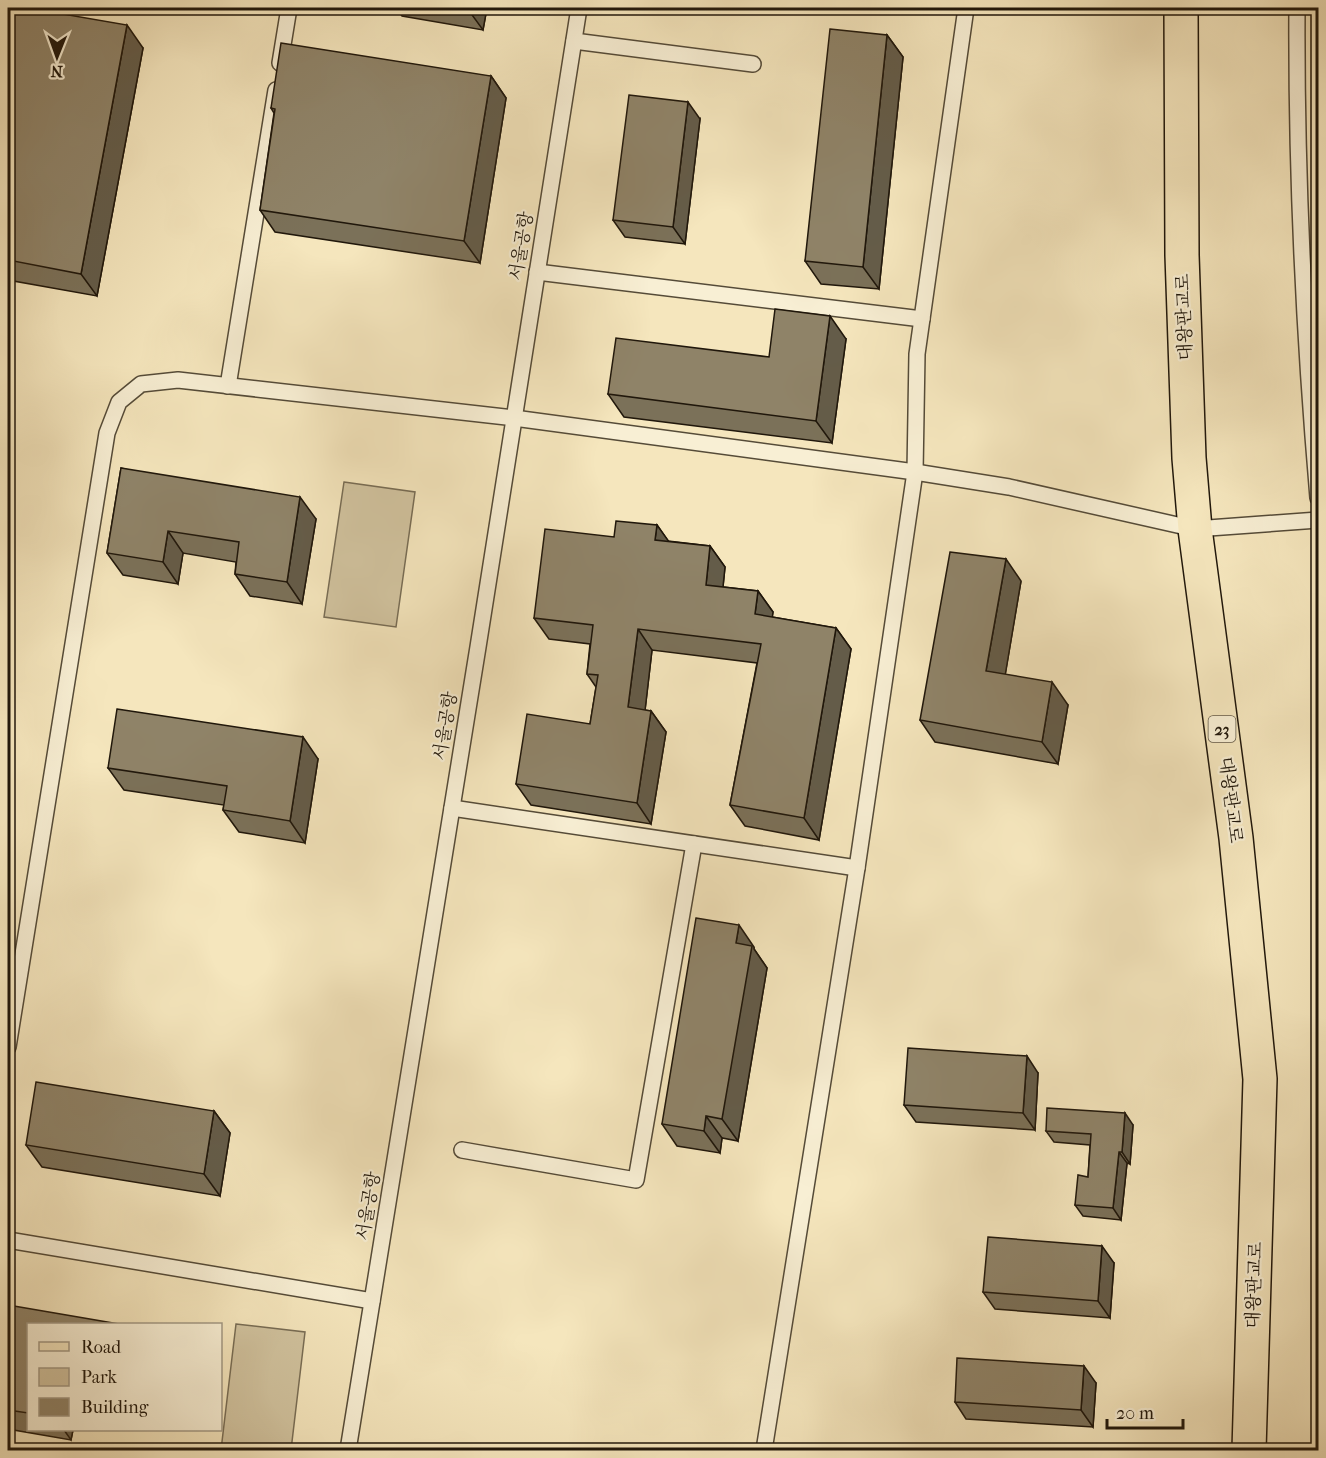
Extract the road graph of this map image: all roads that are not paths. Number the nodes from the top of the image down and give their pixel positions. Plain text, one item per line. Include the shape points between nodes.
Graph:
1 (289, 8) edge
2 (579, 8) edge
3 (966, 8) edge
4 (1181, 8) edge
5 (1296, 8) edge
6 (574, 41) junction
7 (753, 64) dead end
8 (537, 272) junction
9 (922, 319) junction
10 (228, 386) junction
11 (514, 418) junction
12 (915, 472) junction
13 (1318, 498) edge
14 (1318, 520) edge
15 (1195, 529) junction
16 (452, 808) junction
17 (694, 844) junction
18 (857, 868) junction
19 (8, 1047) edge
20 (462, 1150) dead end
21 (8, 1240) edge
22 (372, 1301) junction
23 (348, 1450) edge
24 (764, 1450) edge
25 (1249, 1450) edge

1 - 10 lane
2 - 6 lane, 서울공항
3 - 9 lane
4 - 15 main road, 대왕판교로 / 23 via 1182,255
5 - 13 lane via 1300,233
6 - 7 lane
6 - 8 lane, 서울공항
8 - 9 lane
8 - 11 lane, 서울공항
9 - 12 lane via 917,354
10 - 11 lane
10 - 19 lane via 178,380 141,384 120,402 106,433
11 - 12 lane
11 - 16 lane, 서울공항
12 - 15 lane via 1009,487
12 - 18 lane
14 - 15 lane
15 - 25 main road, 대왕판교로 / 23 via 1236,838 1260,1079
16 - 17 lane
16 - 22 lane, 서울공항
17 - 18 lane
17 - 20 lane via 636,1180
18 - 24 lane
21 - 22 lane
22 - 23 lane, 서울공항

